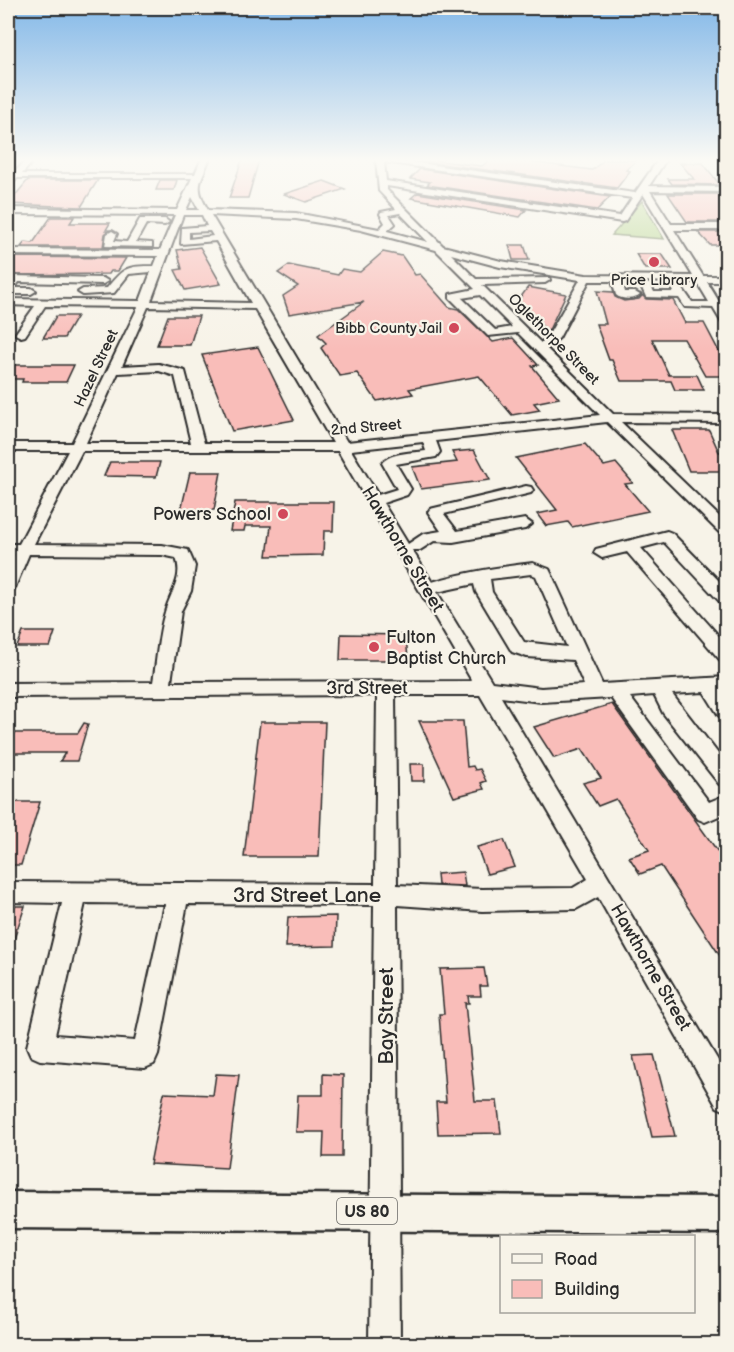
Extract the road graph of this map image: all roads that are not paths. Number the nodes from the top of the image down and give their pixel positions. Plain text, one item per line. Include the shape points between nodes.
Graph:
1 (137, 223) edge
2 (142, 223) edge
3 (175, 223) edge
4 (178, 223) edge
5 (210, 223) edge
6 (333, 223) edge
7 (389, 223) edge
8 (415, 223) edge
9 (665, 223) edge
10 (668, 227) junction
11 (726, 227) edge
12 (213, 228) junction
13 (200, 229) junction
14 (185, 230) junction
15 (422, 230) junction
16 (380, 232) junction
17 (398, 237) junction
18 (218, 238) junction
19 (204, 240) junction
20 (130, 245) junction
21 (166, 249) junction
22 (442, 249) junction
23 (8, 252) edge
24 (158, 268) junction
25 (586, 278) junction
26 (616, 278) junction
27 (12, 279) edge
28 (700, 279) junction
29 (726, 279) edge
30 (474, 282) junction
31 (484, 291) junction
32 (648, 292) dead end
33 (635, 295) dead end
34 (8, 302) edge
35 (42, 303) junction
36 (144, 305) junction
37 (257, 306) junction
38 (723, 312) edge
39 (521, 329) junction
40 (21, 334) dead end
41 (541, 349) junction
42 (113, 370) junction
43 (612, 418) junction
44 (726, 419) edge
45 (428, 438) junction
46 (77, 446) junction
47 (198, 446) junction
48 (8, 447) edge
49 (341, 447) junction
50 (526, 490) dead end
51 (374, 501) junction
52 (525, 524) dead end
53 (726, 531) edge
54 (453, 537) junction
55 (630, 546) junction
56 (409, 547) junction
57 (16, 549) edge
58 (602, 553) dead end
59 (480, 578) junction
60 (8, 585) edge
61 (428, 589) junction
62 (726, 598) edge
63 (724, 650) edge
64 (578, 654) junction
65 (718, 684) edge
66 (161, 688) junction
67 (386, 688) junction
68 (486, 688) junction
69 (659, 688) junction
70 (8, 690) edge
71 (606, 691) junction
72 (726, 711) edge
73 (726, 778) edge
74 (726, 804) edge
75 (602, 883) junction
76 (8, 892) edge
77 (76, 893) junction
78 (178, 894) junction
79 (387, 896) junction
80 (726, 1098) edge
81 (8, 1210) edge
82 (385, 1211) junction
83 (726, 1215) edge
84 (385, 1344) edge

1 - 20 street via 110,232 108,244
2 - 20 street
3 - 21 street, Hazel Street
4 - 14 street
5 - 12 street, Hawthorne Street
6 - 16 street
7 - 16 street
8 - 15 street, Oglethorpe Street
9 - 10 street
10 - 11 street
10 - 28 street
12 - 13 street
12 - 18 street, Hawthorne Street
13 - 14 street
13 - 19 street
14 - 19 street via 184,242
15 - 17 street via 416,235
15 - 22 street, Oglethorpe Street
16 - 17 street
17 - 22 street
18 - 19 street
18 - 37 street, Hawthorne Street
20 - 21 street
21 - 23 street
21 - 24 street, Hazel Street
22 - 25 street via 500,264
22 - 30 street, Oglethorpe Street
24 - 27 street via 125,272 114,288 103,292 8,291
24 - 36 street, Hazel Street
25 - 26 street
25 - 30 street
25 - 41 street via 554,338
26 - 28 street
26 - 33 street via 621,295
28 - 29 street
28 - 38 street
30 - 31 street, Oglethorpe Street
31 - 39 street, Oglethorpe Street
31 - 39 street via 454,296 492,334
32 - 38 street via 679,291 689,305
34 - 35 street
35 - 36 street
35 - 40 street
36 - 37 street
36 - 42 street, Hazel Street
37 - 49 street, Hawthorne Street
39 - 41 street, Oglethorpe Street
41 - 43 street, Oglethorpe Street
42 - 46 street, Hazel Street
42 - 47 street via 167,368 181,374
43 - 44 street, 2nd Street
43 - 45 street, 2nd Street
43 - 53 street, Oglethorpe Street
45 - 49 street, 2nd Street
45 - 51 street via 431,454 389,463 404,489 402,492
46 - 47 street, 2nd Street
46 - 48 street, 2nd Street
46 - 57 street, Hazel Street
47 - 49 street, 2nd Street
49 - 51 street, Hawthorne Street
50 - 54 street via 435,512
51 - 56 street, Hawthorne Street
52 - 54 street
54 - 56 street via 447,544
55 - 58 street
55 - 62 street via 667,536
55 - 63 street
56 - 61 street, Hawthorne Street
57 - 60 street, Hazel Street
57 - 66 street via 162,550 185,558 183,591 173,611
59 - 61 street
59 - 64 street via 484,592 518,647
59 - 64 street via 533,568 543,573
61 - 68 street, Hawthorne Street
64 - 71 street
65 - 69 street, 3rd Street
65 - 72 street
66 - 67 street, 3rd Street
66 - 70 street, 3rd Street
67 - 68 street, 3rd Street
67 - 79 street, Bay Street
68 - 71 street, 3rd Street via 541,695
68 - 75 street, Hawthorne Street
69 - 71 street, 3rd Street
69 - 73 street via 670,708
71 - 74 street via 705,813
75 - 79 street, 3rd Street Lane via 576,898
75 - 80 street, Hawthorne Street
76 - 77 street, 3rd Street Lane
77 - 78 street, 3rd Street Lane
77 - 78 street via 40,1047 145,1055
78 - 79 street, 3rd Street Lane
79 - 82 street, Bay Street
81 - 82 main road, US 80
82 - 83 main road, US 80
82 - 84 street, Bay Street

